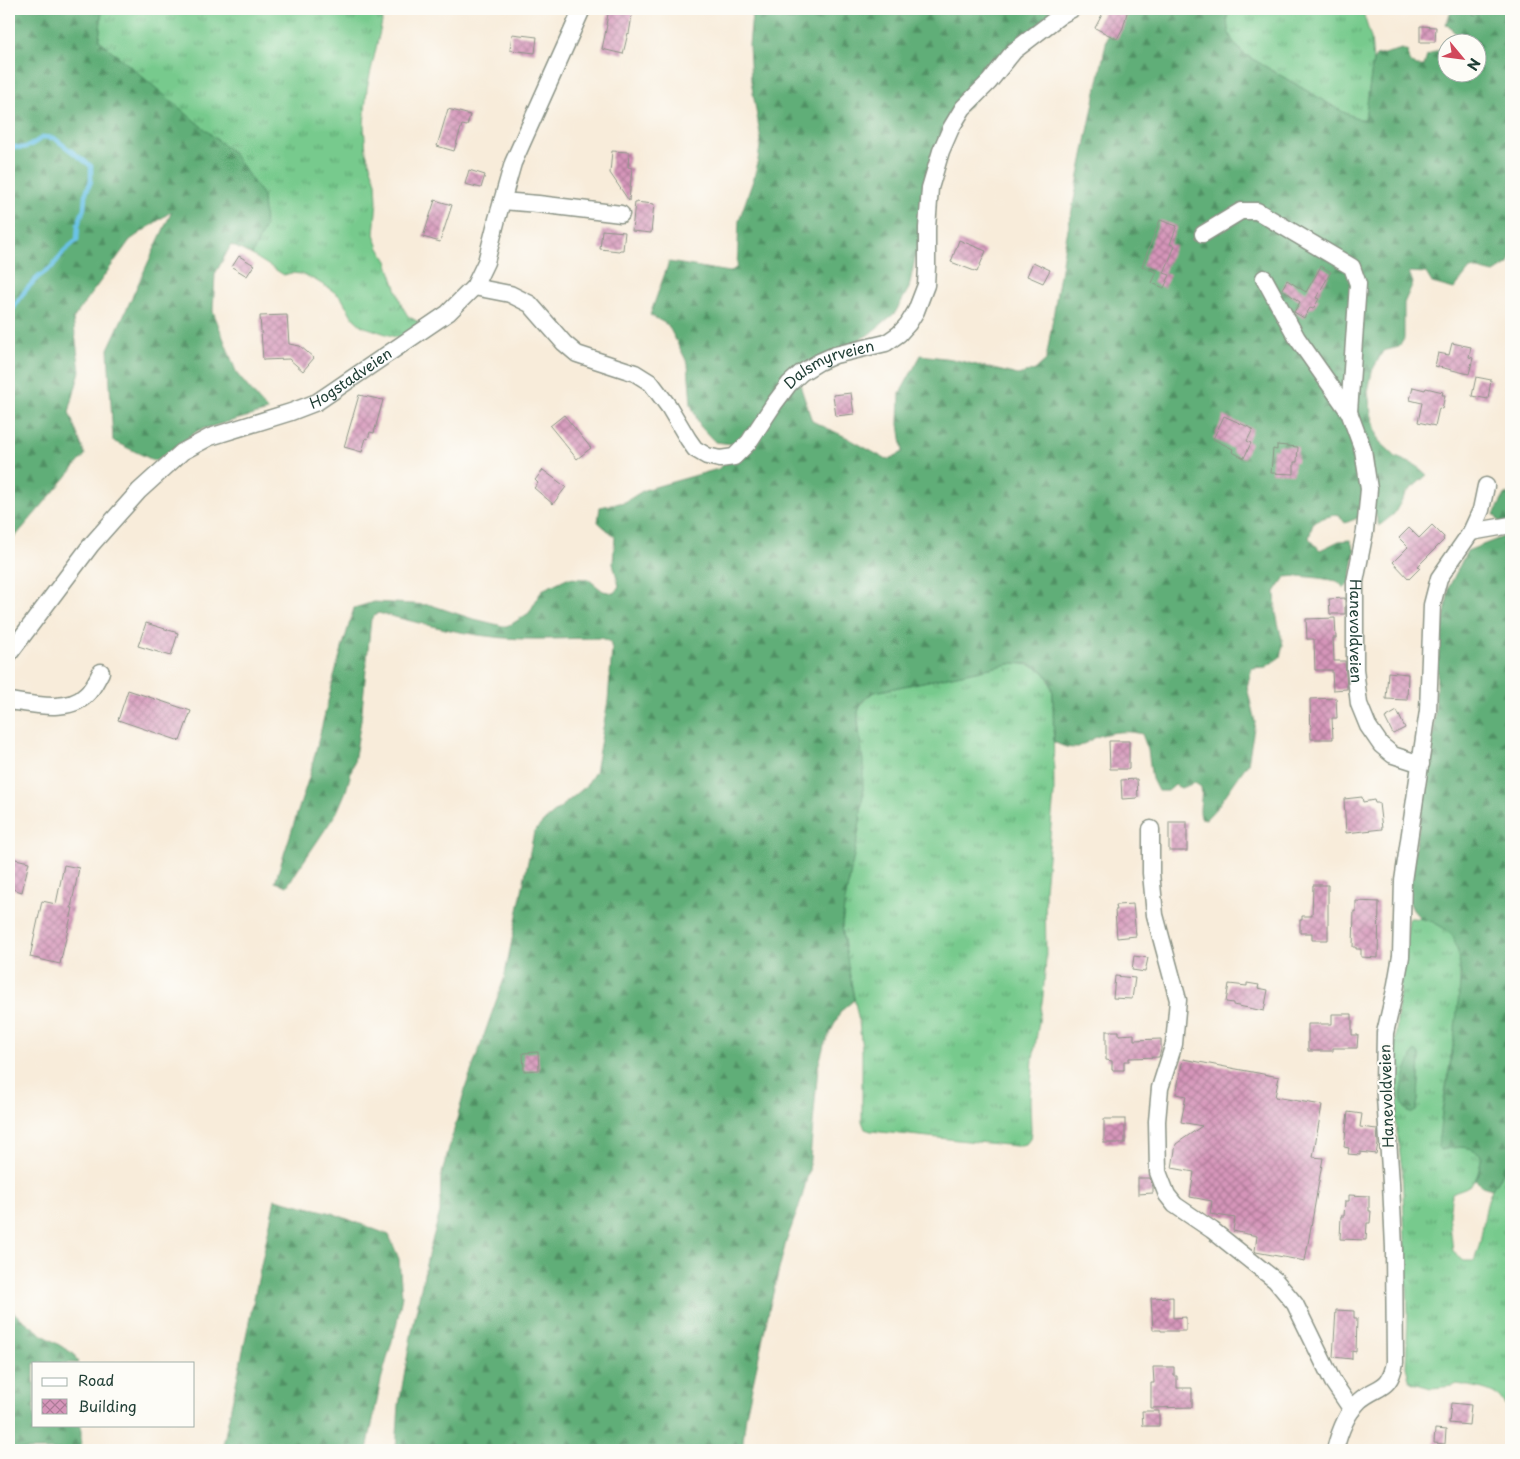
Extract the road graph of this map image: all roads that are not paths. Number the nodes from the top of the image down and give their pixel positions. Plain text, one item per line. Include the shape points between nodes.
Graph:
1 (582, 9) edge
2 (1072, 9) edge
3 (502, 201) junction
4 (621, 214) dead end
5 (1203, 234) dead end
6 (1264, 278) dead end
7 (474, 287) junction
8 (1349, 412) junction
9 (1486, 486) dead end
10 (1511, 525) edge
11 (1471, 532) junction
12 (9, 654) edge
13 (102, 672) dead end
14 (9, 701) edge
15 (1421, 764) junction
16 (1151, 829) dead end
17 (1352, 1410) junction
18 (1335, 1450) edge

1 - 3 street, Hogstadveien via 513,163
2 - 7 street, Dalsmyrveien via 1014,51 963,108 951,128 930,188 926,285 908,324 886,343 835,356 801,373 789,384 749,442 734,457 720,459 696,449 651,383 635,373 577,354 530,304 510,294
3 - 4 street
3 - 7 street, Hogstadveien via 486,262
5 - 8 street, Hanevoldveien via 1241,211 1257,212 1352,267 1358,284
6 - 8 street, Hanevoldveien via 1297,338
7 - 12 street, Hogstadveien via 448,313 317,402 210,437 182,452 139,491 90,545
8 - 15 street, Hanevoldveien via 1364,450 1369,490 1356,582 1355,669 1359,704 1381,745 1393,755
9 - 11 street, Hanevoldveien
10 - 11 street
11 - 15 street, Hanevoldveien via 1439,578 1432,606 1428,711
13 - 14 street via 88,694 69,704
15 - 17 street, Hanevoldveien via 1403,881 1401,956 1385,1033 1384,1083 1394,1248 1395,1362 1388,1382
16 - 17 street via 1151,873 1156,915 1178,1000 1174,1044 1160,1088 1158,1172 1167,1195 1175,1205 1275,1280 1295,1304 1333,1382
17 - 18 street, Hanevoldveien

